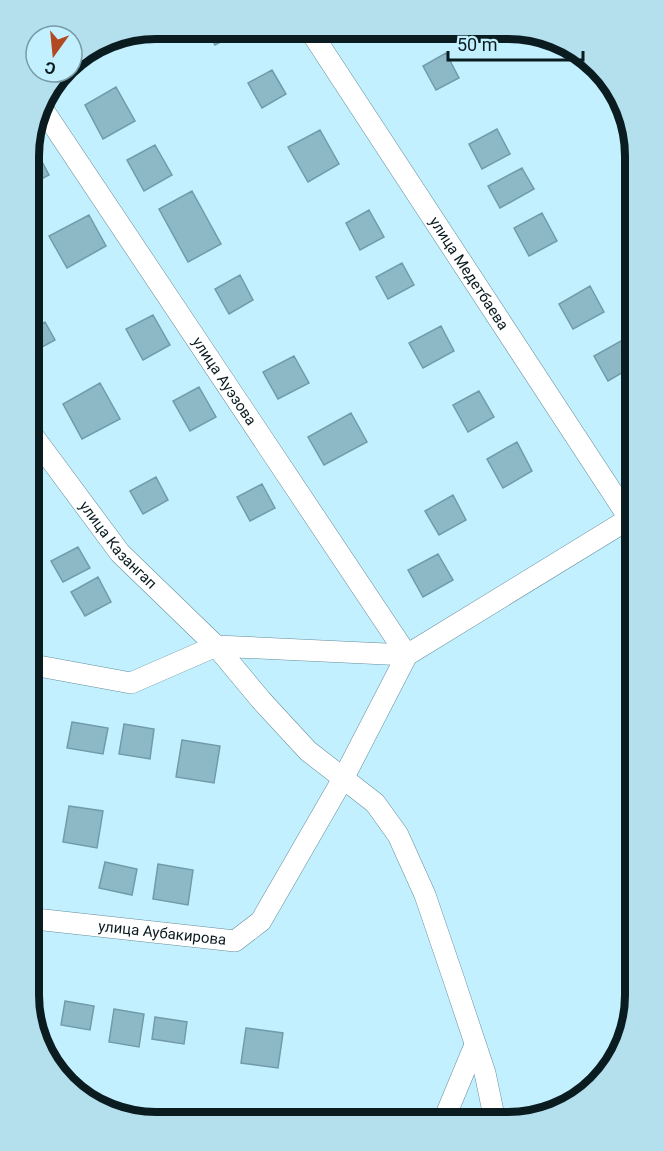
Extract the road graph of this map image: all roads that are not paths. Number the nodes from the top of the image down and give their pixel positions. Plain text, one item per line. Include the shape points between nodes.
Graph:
1 (316, 39) edge
2 (47, 115) edge
3 (39, 443) edge
4 (625, 510) edge
5 (625, 521) edge
6 (216, 646) junction
7 (407, 655) junction
8 (39, 666) edge
9 (344, 777) junction
10 (39, 919) edge
11 (476, 1045) junction
12 (447, 1112) edge
13 (494, 1112) edge

1 - 4 street, улица Медетбаева
2 - 7 street, улица Ауэзова
3 - 6 street, улица Казангап via 120,553
5 - 7 street
6 - 7 street
6 - 8 street via 131,682
6 - 9 street, улица Казангап via 308,751
7 - 9 street, улица Аубакирова
9 - 10 street, улица Аубакирова via 261,921 235,941
9 - 11 street, улица Казангап via 375,803 398,836 425,895
11 - 12 street
11 - 13 street, улица Казангап

